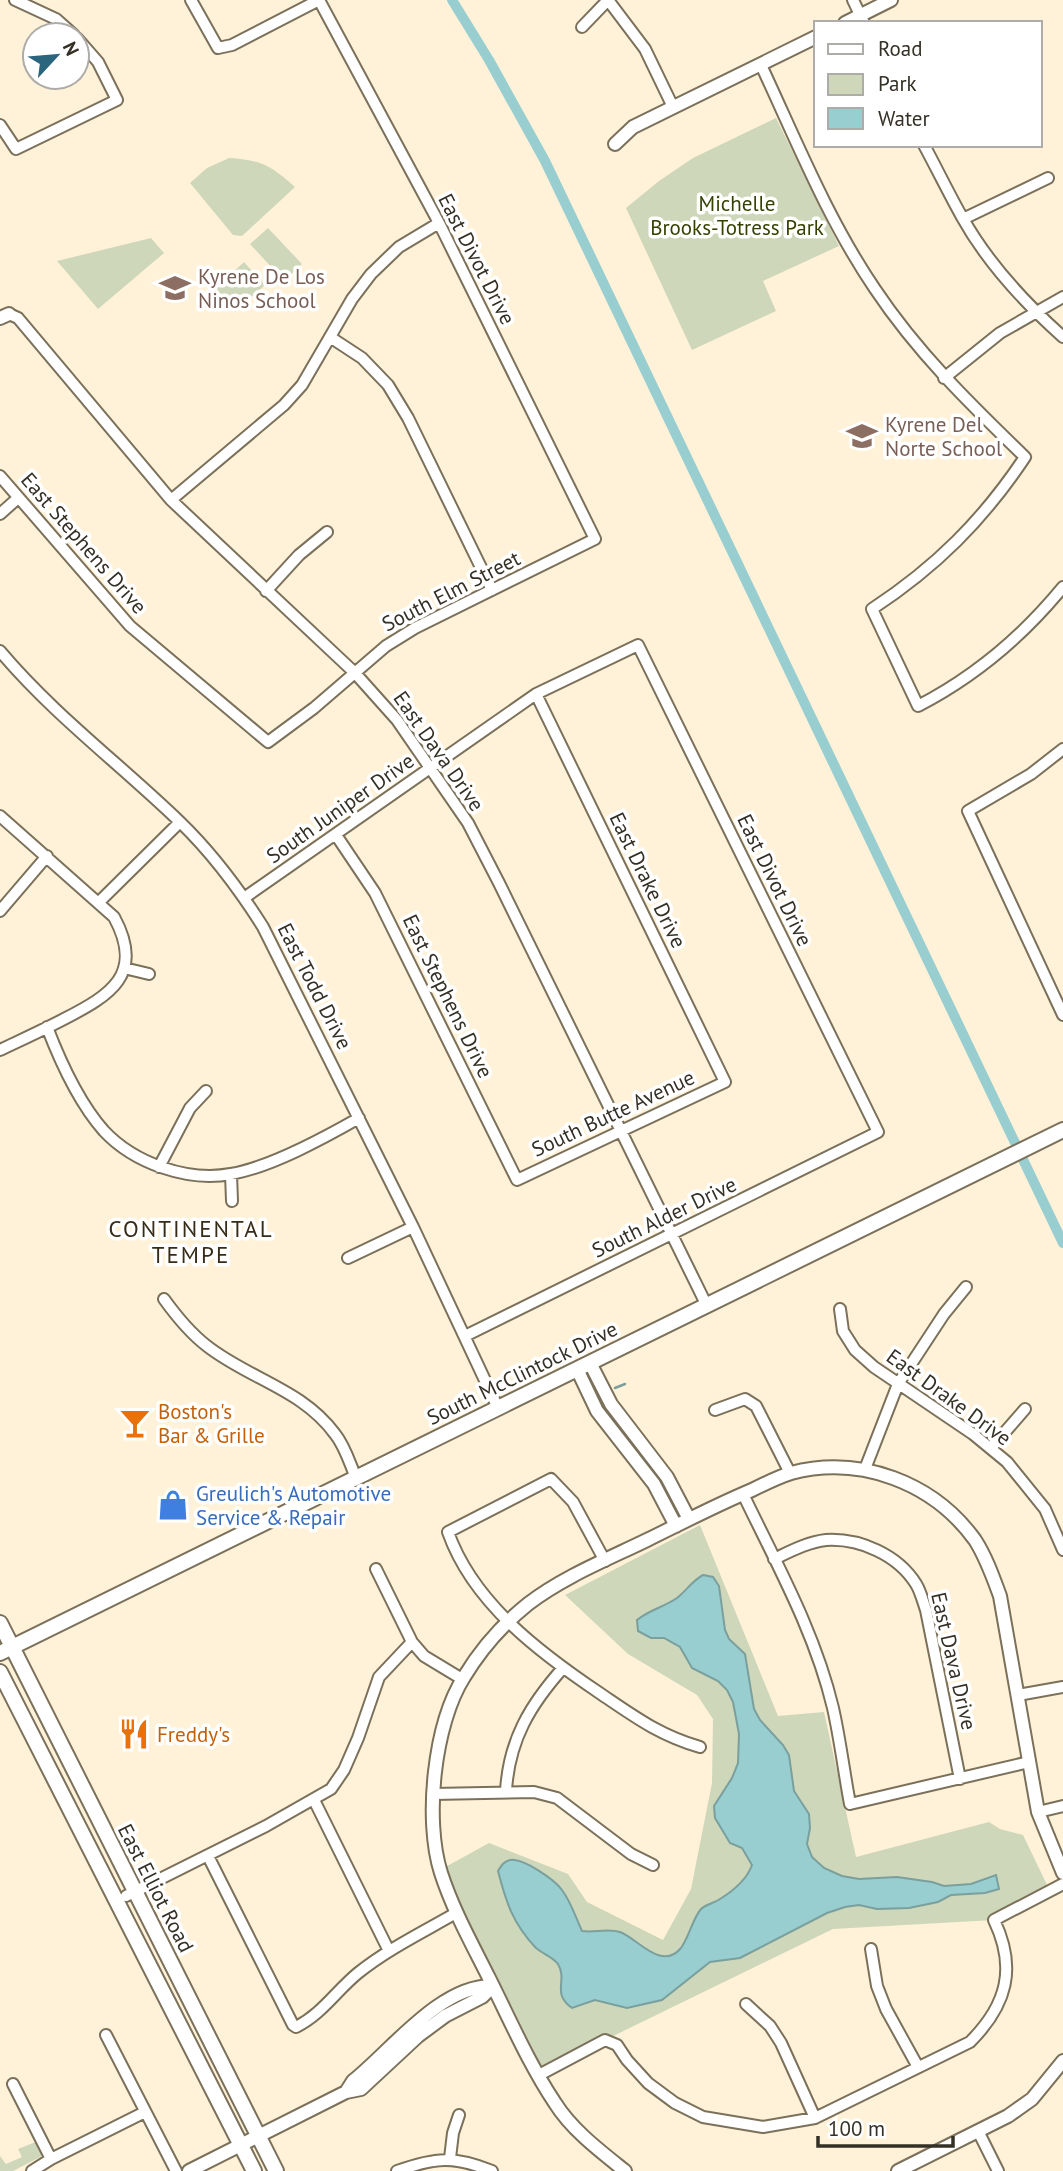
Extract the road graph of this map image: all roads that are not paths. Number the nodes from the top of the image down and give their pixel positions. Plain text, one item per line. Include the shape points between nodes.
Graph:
1 (15, 0) edge
2 (191, 0) edge
3 (319, 0) edge
4 (608, 0) edge
5 (853, 0) edge
6 (891, 0) edge
7 (862, 19) edge
8 (58, 21) edge
9 (582, 27) dead end
10 (814, 38) edge
11 (91, 54) edge
12 (761, 65) junction
13 (673, 107) junction
14 (0, 125) edge
15 (615, 144) dead end
16 (926, 147) edge
17 (1048, 177) dead end
18 (963, 219) junction
19 (439, 223) junction
20 (1063, 297) edge
21 (1034, 312) junction
22 (4, 316) edge
23 (330, 337) junction
24 (1063, 337) edge
25 (944, 378) junction
26 (0, 476) edge
27 (18, 498) junction
28 (171, 500) junction
29 (0, 514) edge
30 (327, 532) dead end
31 (595, 539) joint
32 (1063, 587) edge
33 (492, 590) junction
34 (266, 591) junction
35 (638, 645) joint
36 (0, 651) edge
37 (355, 673) junction
38 (536, 694) junction
39 (268, 742) joint
40 (1063, 749) edge
41 (432, 767) junction
42 (0, 816) edge
43 (180, 822) junction
44 (336, 835) junction
45 (47, 856) junction
46 (244, 898) junction
47 (99, 902) junction
48 (0, 911) edge
49 (124, 968) junction
50 (149, 974) dead end
51 (1063, 1015) edge
52 (47, 1027) junction
53 (0, 1050) edge
54 (725, 1082) joint
55 (206, 1091) dead end
56 (359, 1118) junction
57 (1063, 1130) edge
58 (621, 1132) junction
59 (878, 1132) joint
60 (159, 1167) junction
61 (231, 1174) junction
62 (517, 1180) joint
63 (232, 1201) dead end
64 (413, 1227) junction
65 (672, 1235) junction
66 (348, 1258) dead end
67 (966, 1287) dead end
68 (164, 1299) dead end
69 (707, 1306) junction
70 (839, 1309) dead end
71 (465, 1336) junction
72 (584, 1366) junction
73 (898, 1384) junction
74 (498, 1408) junction
75 (1025, 1409) dead end
76 (715, 1410) dead end
77 (991, 1448) junction
78 (865, 1469) junction
79 (790, 1473) junction
80 (356, 1478) junction
81 (743, 1494) junction
82 (690, 1519) junction
83 (676, 1526) junction
84 (1063, 1550) edge
85 (774, 1559) junction
86 (605, 1561) junction
87 (376, 1569) dead end
88 (510, 1620) junction
89 (0, 1623) edge
90 (412, 1642) junction
91 (6, 1650) edge
92 (563, 1668) junction
93 (0, 1672) edge
94 (462, 1679) junction
95 (1063, 1688) edge
96 (1018, 1695) junction
97 (700, 1747) dead end
98 (1029, 1762) junction
99 (960, 1779) junction
100 (506, 1791) junction
101 (433, 1794) junction
102 (314, 1800) junction
103 (1063, 1806) edge
104 (1038, 1812) junction
105 (208, 1856) junction
106 (653, 1865) dead end
107 (1063, 1873) edge
108 (1063, 1884) edge
109 (130, 1894) junction
110 (456, 1913) junction
111 (872, 1950) dead end
112 (389, 1951) junction
113 (493, 1986) junction
114 (746, 2004) dead end
115 (106, 2035) dead end
116 (1063, 2061) edge
117 (918, 2067) junction
118 (539, 2074) junction
119 (13, 2084) dead end
120 (145, 2112) junction
121 (459, 2115) dead end
122 (815, 2118) junction
123 (978, 2131) junction
124 (259, 2137) junction
125 (241, 2145) junction
126 (450, 2158) junction
127 (51, 2159) junction
128 (32, 2171) edge
129 (176, 2171) edge
130 (189, 2171) edge
131 (254, 2171) edge
132 (276, 2171) edge
133 (397, 2171) edge
134 (492, 2171) edge
135 (625, 2171) edge
136 (898, 2171) edge
137 (998, 2171) edge

1 - 8 street
2 - 3 street via 218,48
3 - 19 street, East Divot Drive
4 - 9 street
4 - 13 street via 645,49
5 - 7 street
6 - 7 street
10 - 12 street
11 - 14 street via 117,100 16,149
12 - 13 street
12 - 25 street via 858,261 890,311
13 - 15 street via 633,127
16 - 18 street
17 - 18 street
18 - 21 street
19 - 23 street via 399,247 371,274
19 - 31 street, East Divot Drive
20 - 21 street
21 - 24 street
21 - 25 street
22 - 28 street, East Dava Drive via 18,318
23 - 28 street via 302,385 284,405
23 - 33 street via 362,358 388,385
25 - 32 street via 1025,457 936,563 872,609 918,706 954,688 998,656
26 - 27 street, East Stephens Drive
27 - 29 street
27 - 39 street, East Stephens Drive via 130,626
28 - 34 street, East Dava Drive
30 - 34 street
31 - 33 street, South Elm Street
33 - 37 street, South Elm Street via 415,628
34 - 37 street, East Dava Drive
35 - 38 street, South Juniper Drive
35 - 59 street, East Divot Drive
36 - 43 street, East Todd Drive via 46,701
37 - 39 street, South Elm Street
37 - 41 street, East Dava Drive
38 - 41 street, South Juniper Drive
38 - 54 street, East Drake Drive
40 - 51 street via 968,811
41 - 44 street, South Juniper Drive
41 - 58 street, East Dava Drive via 468,823
42 - 45 street
43 - 46 street, East Todd Drive
43 - 47 street
44 - 46 street, South Juniper Drive
44 - 62 street, East Stephens Drive via 375,893
45 - 47 street
45 - 48 street
46 - 56 street, East Todd Drive via 283,962
47 - 49 street via 123,934
49 - 50 street
49 - 52 street via 115,986 100,1000
52 - 53 street
52 - 60 street via 85,1106 105,1132
54 - 58 street, South Butte Avenue
55 - 60 street via 190,1108
56 - 61 street via 273,1161
56 - 64 street, East Todd Drive
57 - 69 main road, South McClintock Drive
58 - 62 street, South Butte Avenue
58 - 65 street, East Dava Drive
59 - 65 street, South Alder Drive
60 - 61 street via 203,1176
61 - 63 street
64 - 66 street
64 - 71 street, East Todd Drive
65 - 69 street, East Dava Drive
65 - 71 street, South Alder Drive
67 - 73 street
68 - 80 street via 184,1326 209,1348 315,1411 337,1436
69 - 72 main road, South McClintock Drive
70 - 73 street, East Drake Drive via 843,1331 855,1350
71 - 74 street, East Todd Drive
72 - 74 main road, South McClintock Drive
72 - 82 street via 667,1477
72 - 83 street via 597,1411 653,1484
73 - 77 street, East Drake Drive
73 - 78 street
74 - 80 main road, South McClintock Drive
75 - 77 street
76 - 79 street via 745,1399 756,1406
77 - 84 street, East Drake Drive via 1045,1509
78 - 79 street
78 - 96 street via 924,1492 949,1511 975,1541 1000,1596
79 - 81 street
80 - 91 main road, South McClintock Drive
81 - 82 street
81 - 85 street
82 - 83 street
83 - 86 street
85 - 99 street, East Dava Drive via 825,1540 852,1541 878,1550 900,1565 916,1585 926,1610
85 - 99 street via 801,1613 825,1679 849,1804
86 - 88 street via 530,1602
86 - 88 street via 573,1502 551,1479 447,1532 468,1575
87 - 90 street
88 - 92 street
88 - 94 street
89 - 91 main road, East Elliot Road
90 - 94 street via 424,1656
90 - 102 street via 379,1677 344,1770 331,1790
91 - 109 main road, East Elliot Road
92 - 97 street via 651,1727
92 - 100 street via 528,1713 507,1765
93 - 125 main road, East Elliot Road
94 - 101 street via 437,1753
95 - 96 street
96 - 98 street
98 - 99 street
98 - 104 street
100 - 101 street
100 - 106 street via 557,1798 622,1848
101 - 110 street via 440,1870
102 - 105 street
102 - 112 street
103 - 104 street
104 - 107 street
105 - 109 street
105 - 112 street via 296,2027 311,2020 357,1974
108 - 117 street via 994,1920 1007,1962 999,2007 970,2042
109 - 124 main road, East Elliot Road
110 - 112 street
110 - 113 street
111 - 117 street via 877,1986
113 - 118 street
113 - 124 street via 478,1986 439,2006 410,2026 346,2092
114 - 122 street via 781,2043
115 - 120 street
116 - 123 street via 1032,2099
117 - 122 street
118 - 122 street via 605,2040 617,2045 648,2084 703,2117 763,2127
118 - 135 street via 556,2105 577,2129
119 - 127 street
120 - 127 street
120 - 129 street
121 - 126 street
123 - 136 street
123 - 137 street
124 - 125 street
124 - 132 main road, East Elliot Road
125 - 130 street
125 - 131 main road, East Elliot Road
126 - 133 street
126 - 134 street
127 - 128 street

